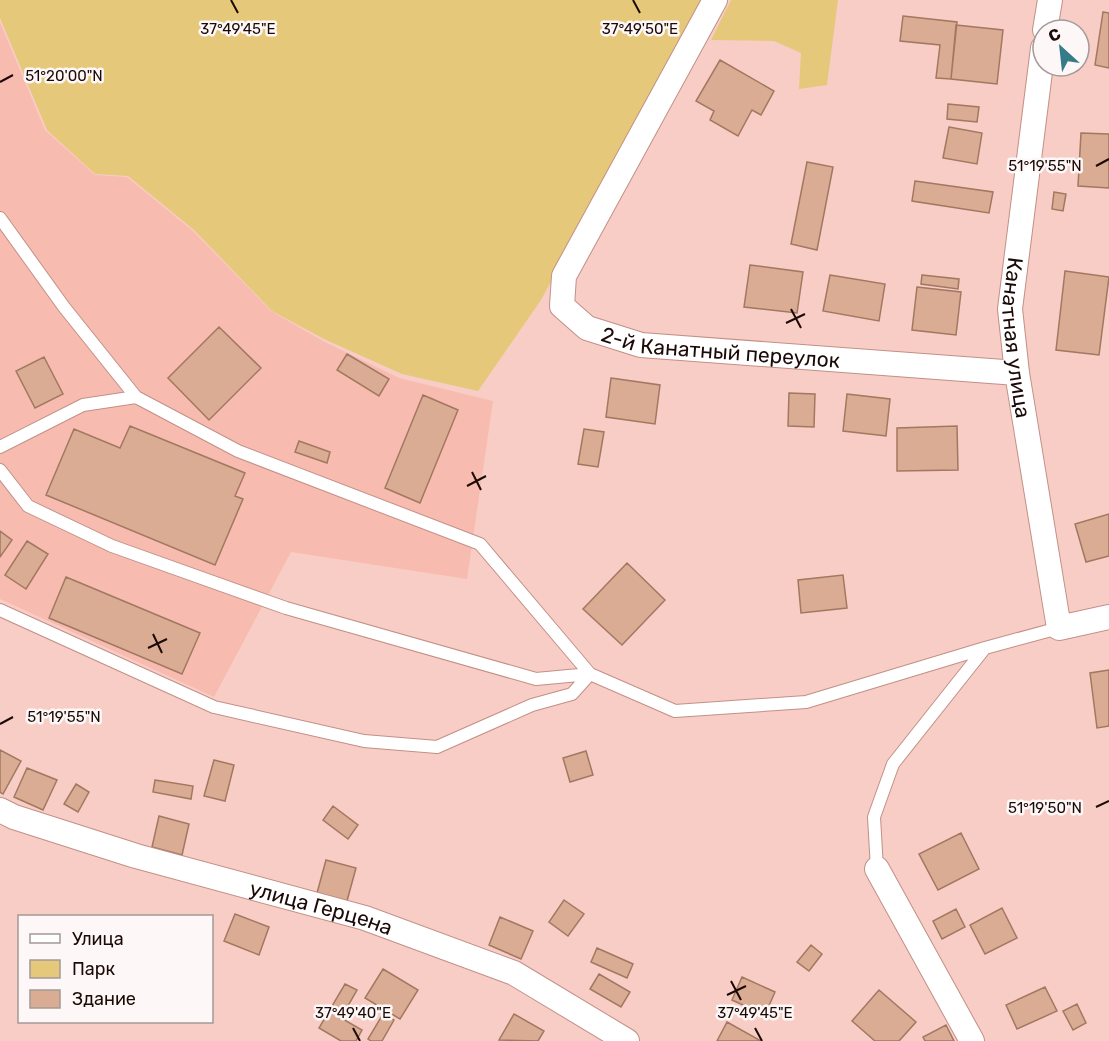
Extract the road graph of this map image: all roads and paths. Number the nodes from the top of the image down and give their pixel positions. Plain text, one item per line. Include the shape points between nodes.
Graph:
1 (715, 0) edge
2 (1050, 0) edge
3 (1048, 18) edge
4 (1039, 78) edge
5 (0, 218) edge
6 (1017, 373) junction
7 (136, 397) junction
8 (0, 447) edge
9 (0, 470) edge
10 (0, 610) edge
11 (1109, 617) edge
12 (1059, 628) junction
13 (985, 648) junction
14 (590, 674) junction
15 (0, 810) edge
16 (877, 869) joint
17 (627, 1041) edge
18 (972, 1041) edge

1 - 6 street, 2-й Канатный переулок via 564,276 562,306 587,328 641,345
2 - 3 street
4 - 6 street, Канатная улица via 1010,309
5 - 7 lane
6 - 12 street, Канатная улица
7 - 8 lane via 83,405
7 - 14 lane via 238,451 480,544
9 - 14 lane via 28,506 112,546 286,608 536,679
10 - 14 lane via 214,707 364,741 437,747 532,705 572,694
11 - 12 street
12 - 13 lane
13 - 14 lane via 806,702 675,711
13 - 16 lane via 893,764 874,817
15 - 17 street, улица Герцена via 136,856 365,918 472,957 514,973
16 - 18 street

